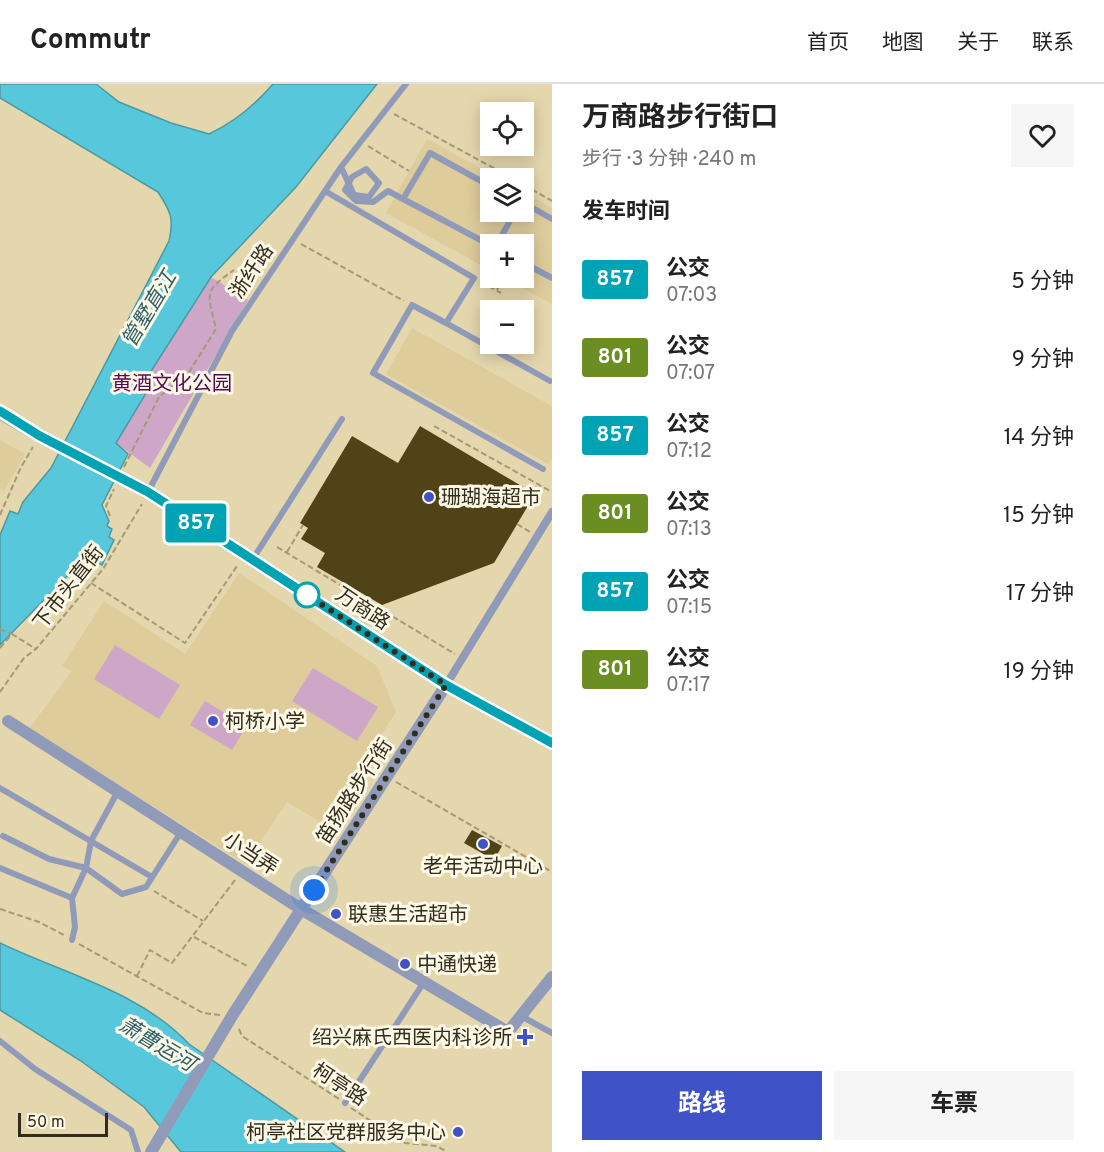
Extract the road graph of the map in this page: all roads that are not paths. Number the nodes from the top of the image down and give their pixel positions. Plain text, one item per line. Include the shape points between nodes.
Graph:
1 (406, 84) edge
2 (340, 168) junction
3 (480, 180) edge
4 (325, 191) junction
5 (403, 200) junction
6 (534, 209) edge
7 (552, 219) edge
8 (480, 240) edge
9 (534, 268) edge
10 (552, 278) edge
11 (446, 323) junction
12 (550, 381) dead end
13 (0, 412) edge
14 (342, 419) dead end
15 (543, 469) dead end
16 (148, 492) junction
17 (552, 512) edge
18 (249, 557) junction
19 (446, 685) junction
20 (8, 721) dead end
21 (552, 743) edge
22 (0, 788) edge
23 (118, 791) junction
24 (181, 832) junction
25 (3, 836) dead end
26 (91, 841) junction
27 (0, 868) edge
28 (86, 868) junction
29 (153, 877) junction
30 (72, 898) junction
31 (301, 909) junction
32 (72, 940) road end
33 (551, 980) edge
34 (424, 982) junction
35 (521, 1015) junction
36 (552, 1033) edge
37 (0, 1041) edge
38 (345, 1103) road end
39 (138, 1152) edge
40 (151, 1152) edge

1 - 2 lane, 浙纤路
2 - 4 lane, 浙纤路
2 - 5 lane via 345,177 350,186 354,195 369,197 379,183 366,169 352,177 349,184 345,190 356,201 373,202 388,192
3 - 5 lane via 430,153
4 - 11 lane via 474,278
4 - 16 lane, 浙纤路 via 232,331
5 - 8 lane
6 - 7 lane
9 - 10 lane
11 - 12 lane
11 - 15 lane via 412,305 373,373
13 - 16 street, 万商路, bridge
14 - 18 lane
16 - 18 street, 万商路
17 - 19 street, 笛扬路步行街
18 - 19 street, 万商路
19 - 21 street, 万商路
19 - 31 street, 笛扬路步行街
20 - 23 street, 小当弄
22 - 26 lane
23 - 24 street, 小当弄
23 - 26 lane
24 - 29 lane
24 - 31 street, 小当弄
25 - 28 lane via 49,858
26 - 28 lane
26 - 29 lane
27 - 30 lane
28 - 29 lane via 122,894 146,887
28 - 30 lane
30 - 32 lane
31 - 34 street, 小当弄
31 - 40 street, 笛扬路步行街
33 - 35 street
34 - 35 street, 小当弄 via 507,1032
34 - 38 lane
35 - 36 lane
37 - 39 lane via 35,1069 130,1130

